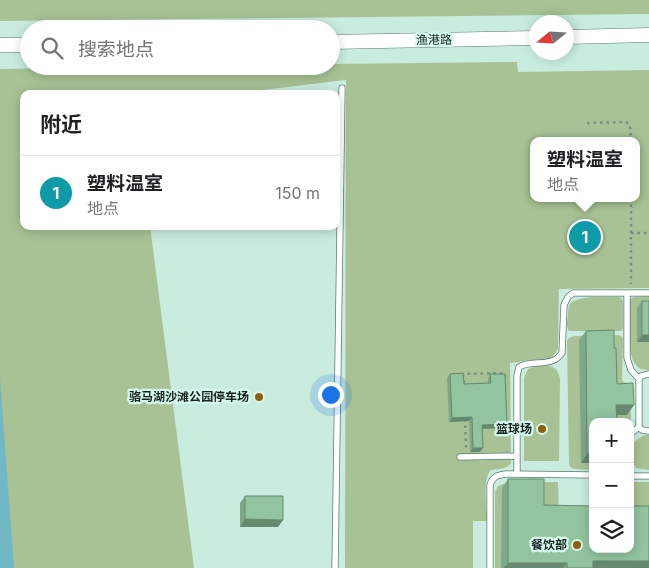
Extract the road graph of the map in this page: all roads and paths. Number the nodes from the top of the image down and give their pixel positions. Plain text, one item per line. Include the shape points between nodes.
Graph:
1 (649, 35) edge
2 (574, 37) edge
3 (529, 38) edge
4 (340, 42) edge
5 (0, 45) edge
6 (20, 45) edge
7 (342, 88) dead end
8 (587, 123) dead end
9 (631, 137) edge
10 (631, 202) edge
11 (340, 225) edge
12 (340, 230) edge
13 (631, 233) junction
14 (649, 233) edge
15 (629, 293) junction
16 (649, 293) edge
17 (454, 374) edge
18 (463, 374) junction
19 (649, 374) edge
20 (639, 379) junction
21 (505, 382) edge
22 (464, 392) edge
23 (465, 411) edge
24 (638, 427) junction
25 (634, 430) edge
26 (649, 431) edge
27 (517, 456) junction
28 (464, 457) joint
29 (517, 474) junction
30 (589, 475) edge
31 (634, 476) edge
32 (649, 476) edge
33 (335, 568) edge
34 (490, 568) edge

1 - 2 street
3 - 4 street, 渔港路
5 - 6 street
7 - 11 lane
8 - 9 path via 626,122 630,125
10 - 13 path
12 - 33 lane
13 - 14 path
13 - 15 path
15 - 16 lane
15 - 20 lane via 627,358
15 - 27 lane via 573,293 564,305 562,353 550,361 519,367
17 - 18 path
18 - 21 path via 504,373
18 - 22 path
19 - 20 lane
20 - 24 lane
23 - 28 path
24 - 25 lane
24 - 26 lane
27 - 28 lane
27 - 29 lane
29 - 30 lane
29 - 34 lane via 497,475 490,485
31 - 32 lane

